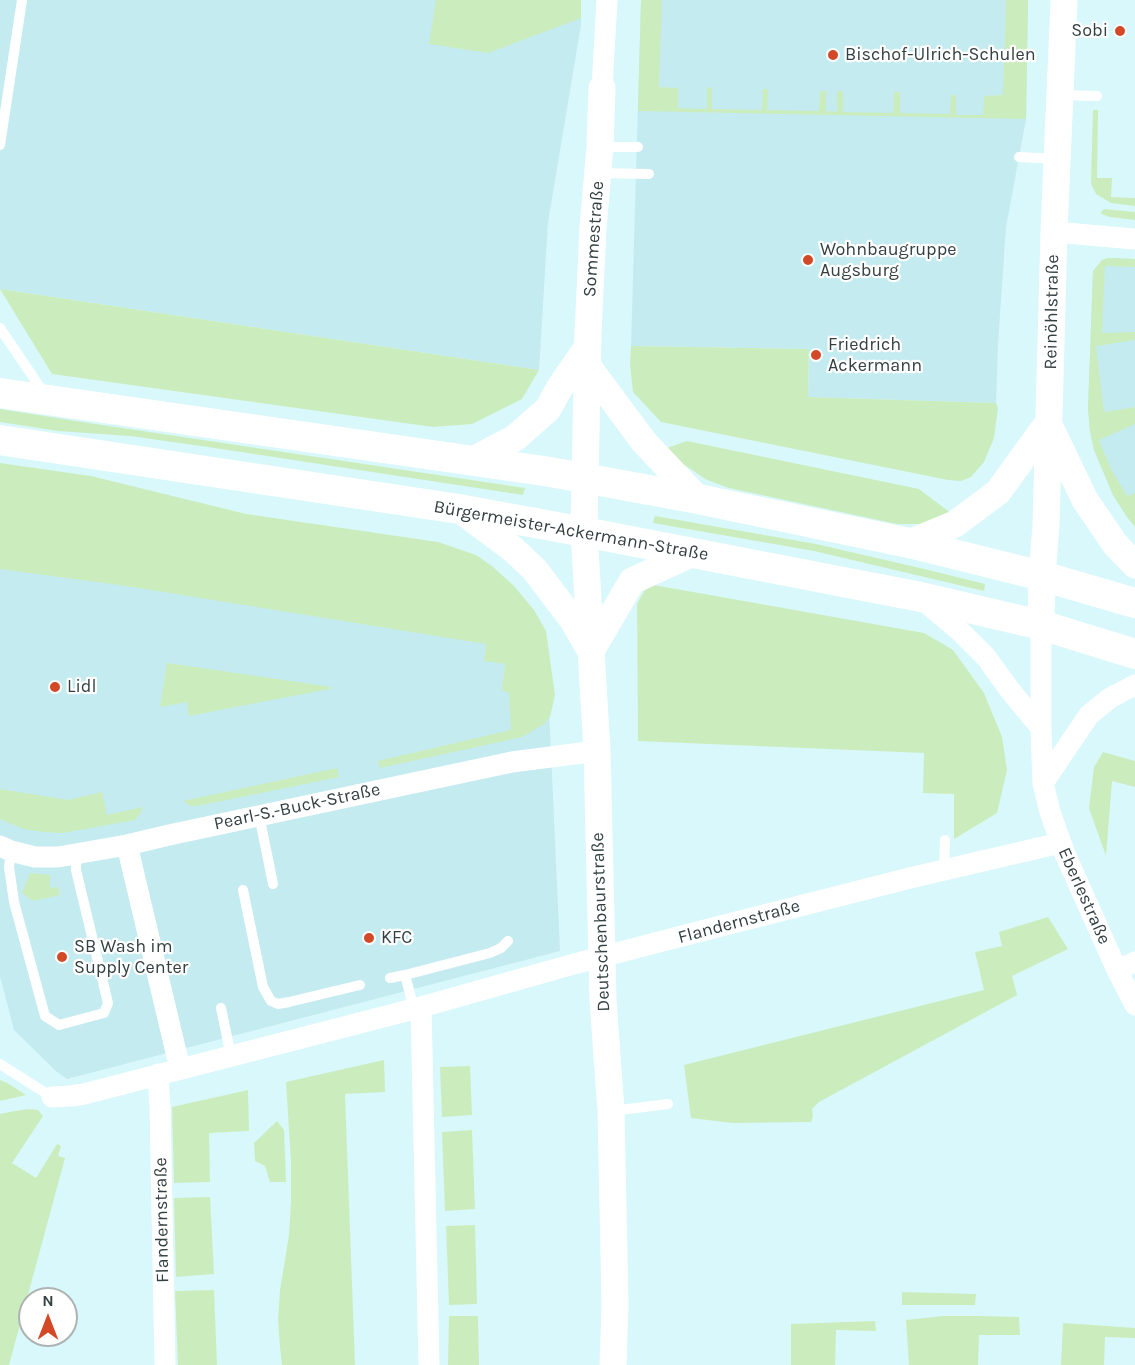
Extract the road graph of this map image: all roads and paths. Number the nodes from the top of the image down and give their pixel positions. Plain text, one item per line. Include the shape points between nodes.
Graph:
1 (22, 0) edge
2 (607, 0) edge
3 (1064, 0) edge
4 (602, 88) joint
5 (1060, 95) junction
6 (1097, 96) dead end
7 (0, 144) edge
8 (638, 147) dead end
9 (1019, 157) dead end
10 (1058, 159) junction
11 (599, 160) junction
12 (649, 174) dead end
13 (1054, 232) junction
14 (1135, 239) edge
15 (0, 328) edge
16 (5, 343) edge
17 (587, 356) junction
18 (0, 393) edge
19 (50, 400) junction
20 (1048, 423) junction
21 (0, 440) edge
22 (471, 461) junction
23 (584, 478) junction
24 (698, 499) junction
25 (459, 509) junction
26 (584, 532) junction
27 (909, 543) junction
28 (693, 553) junction
29 (1135, 565) edge
30 (1042, 576) junction
31 (921, 597) junction
32 (1135, 603) edge
33 (1041, 625) junction
34 (591, 651) junction
35 (1135, 654) edge
36 (1135, 685) edge
37 (1041, 728) junction
38 (597, 752) junction
39 (1043, 783) junction
40 (259, 815) junction
41 (945, 840) dead end
42 (1060, 843) junction
43 (128, 845) junction
44 (5, 849) edge
45 (76, 854) junction
46 (944, 870) junction
47 (273, 884) dead end
48 (243, 890) dead end
49 (508, 941) dead end
50 (601, 958) junction
51 (1126, 966) edge
52 (405, 975) junction
53 (390, 978) dead end
54 (360, 985) dead end
55 (1135, 1005) edge
56 (221, 1008) dead end
57 (417, 1008) junction
58 (231, 1056) junction
59 (0, 1064) edge
60 (180, 1069) junction
61 (158, 1074) junction
62 (52, 1097) joint
63 (668, 1104) dead end
64 (611, 1112) junction
65 (165, 1365) edge
66 (429, 1365) edge
67 (613, 1365) edge

1 - 7 lane
2 - 4 street, Sommestraße
3 - 5 street, Reinöhlstraße
4 - 11 street, Sommestraße
5 - 6 lane
5 - 10 street, Reinöhlstraße
8 - 11 lane
9 - 10 lane
10 - 13 street, Reinöhlstraße
11 - 12 lane
11 - 17 street, Sommestraße
13 - 14 street
13 - 20 street, Reinöhlstraße
15 - 16 lane
16 - 19 lane
17 - 22 street via 560,387 548,409 515,438
17 - 23 street, Sommestraße
17 - 24 street via 644,442
18 - 19 main road
19 - 22 main road
20 - 27 street via 998,492 955,524
20 - 29 street via 1085,500 1115,544
20 - 30 street, Reinöhlstraße
21 - 25 main road, Bürgermeister-Ackermann-Straße
22 - 23 main road
23 - 24 main road
23 - 26 street, Deutschenbaurstraße
24 - 27 main road
25 - 26 main road, Bürgermeister-Ackermann-Straße
25 - 34 street via 535,570
26 - 28 main road, Bürgermeister-Ackermann-Straße
26 - 34 street, Deutschenbaurstraße
27 - 30 main road
28 - 31 main road, Bürgermeister-Ackermann-Straße
28 - 34 street via 632,581
30 - 32 main road
30 - 33 street, Reinöhlstraße
31 - 33 main road, Bürgermeister-Ackermann-Straße
31 - 37 street via 986,657
33 - 35 main road, Bürgermeister-Ackermann-Straße
33 - 37 street, Eberlestraße
34 - 38 street, Deutschenbaurstraße
36 - 39 street via 1089,715
37 - 39 street, Eberlestraße
38 - 40 street, Pearl-S.-Buck-Straße via 512,762
38 - 50 street, Deutschenbaurstraße
39 - 42 street, Eberlestraße
40 - 43 street, Pearl-S.-Buck-Straße
40 - 47 lane
41 - 46 lane
42 - 46 street, Flandernstraße
42 - 51 street, Eberlestraße
43 - 45 street, Pearl-S.-Buck-Straße
43 - 60 street
44 - 45 street, Pearl-S.-Buck-Straße via 35,857
44 - 45 lane via 14,902 45,1016 59,1025 104,1013 108,1003 76,870
46 - 50 street, Flandernstraße
48 - 54 lane via 263,987 272,1001 284,1003
49 - 52 lane via 490,953
50 - 57 street, Flandernstraße
50 - 64 street, Deutschenbaurstraße
51 - 55 street, Eberlestraße
52 - 53 lane
52 - 57 lane
56 - 58 lane
57 - 58 street, Flandernstraße
57 - 66 street
58 - 60 street, Flandernstraße
59 - 62 lane
60 - 61 street, Flandernstraße
61 - 62 street, Flandernstraße via 71,1096
61 - 65 street, Flandernstraße
63 - 64 lane
64 - 67 street, Deutschenbaurstraße

